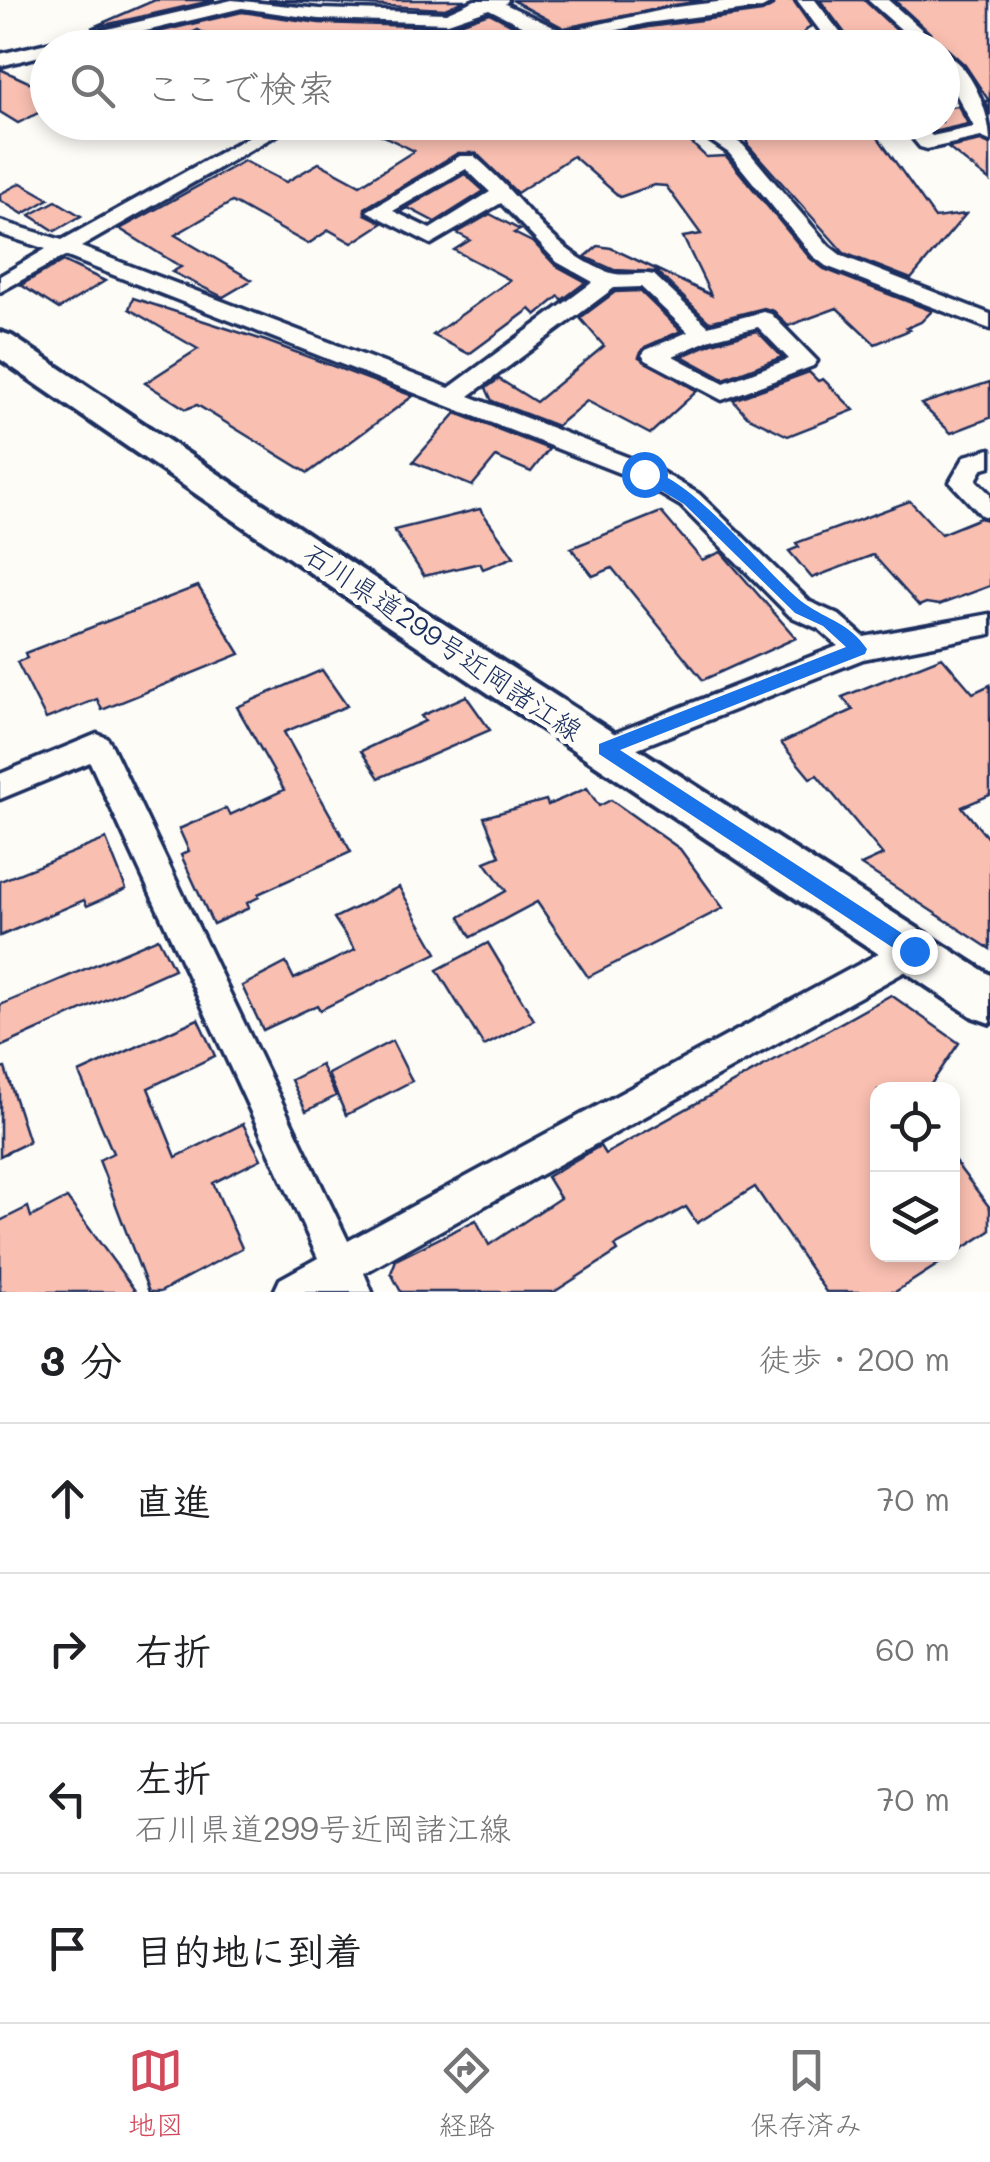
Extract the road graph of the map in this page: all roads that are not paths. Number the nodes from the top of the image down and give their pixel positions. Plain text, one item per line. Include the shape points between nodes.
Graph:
1 (798, 0) edge
2 (806, 0) edge
3 (877, 0) edge
4 (491, 1) edge
5 (760, 2) edge
6 (126, 30) edge
7 (546, 30) edge
8 (616, 30) edge
9 (833, 30) edge
10 (913, 30) edge
11 (30, 52) edge
12 (0, 60) edge
13 (960, 81) edge
14 (988, 132) edge
15 (960, 137) edge
16 (258, 140) edge
17 (721, 140) edge
18 (502, 194) junction
19 (0, 227) edge
20 (64, 248) junction
21 (609, 280) junction
22 (0, 284) edge
23 (990, 322) edge
24 (703, 334) junction
25 (0, 343) edge
26 (449, 400) junction
27 (990, 456) edge
28 (990, 509) edge
29 (990, 624) edge
30 (859, 649) junction
31 (605, 749) junction
32 (0, 786) edge
33 (914, 951) junction
34 (990, 1002) edge
35 (348, 1279) edge
36 (293, 1292) edge

1 - 5 street
2 - 9 street
3 - 10 street
4 - 6 street via 448,18 319,14 242,3
4 - 7 street
5 - 8 street via 707,7
11 - 12 street
13 - 14 street
14 - 15 street
16 - 20 street
17 - 23 street via 834,261
18 - 18 street via 466,160 378,211 431,238
18 - 21 street via 547,246
19 - 20 street
20 - 22 street
20 - 26 street
21 - 24 street via 646,280
21 - 26 street
24 - 24 street via 763,319 805,361 722,392 654,355
25 - 31 main road, 石川県道299号近岡諸江線
26 - 30 street via 644,474 690,500 800,609
27 - 28 street via 974,462 962,482
29 - 30 street
30 - 31 street
31 - 33 main road, 石川県道299号近岡諸江線
32 - 35 street via 97,746
33 - 34 main road, 石川県道299号近岡諸江線
33 - 35 street
35 - 36 street

